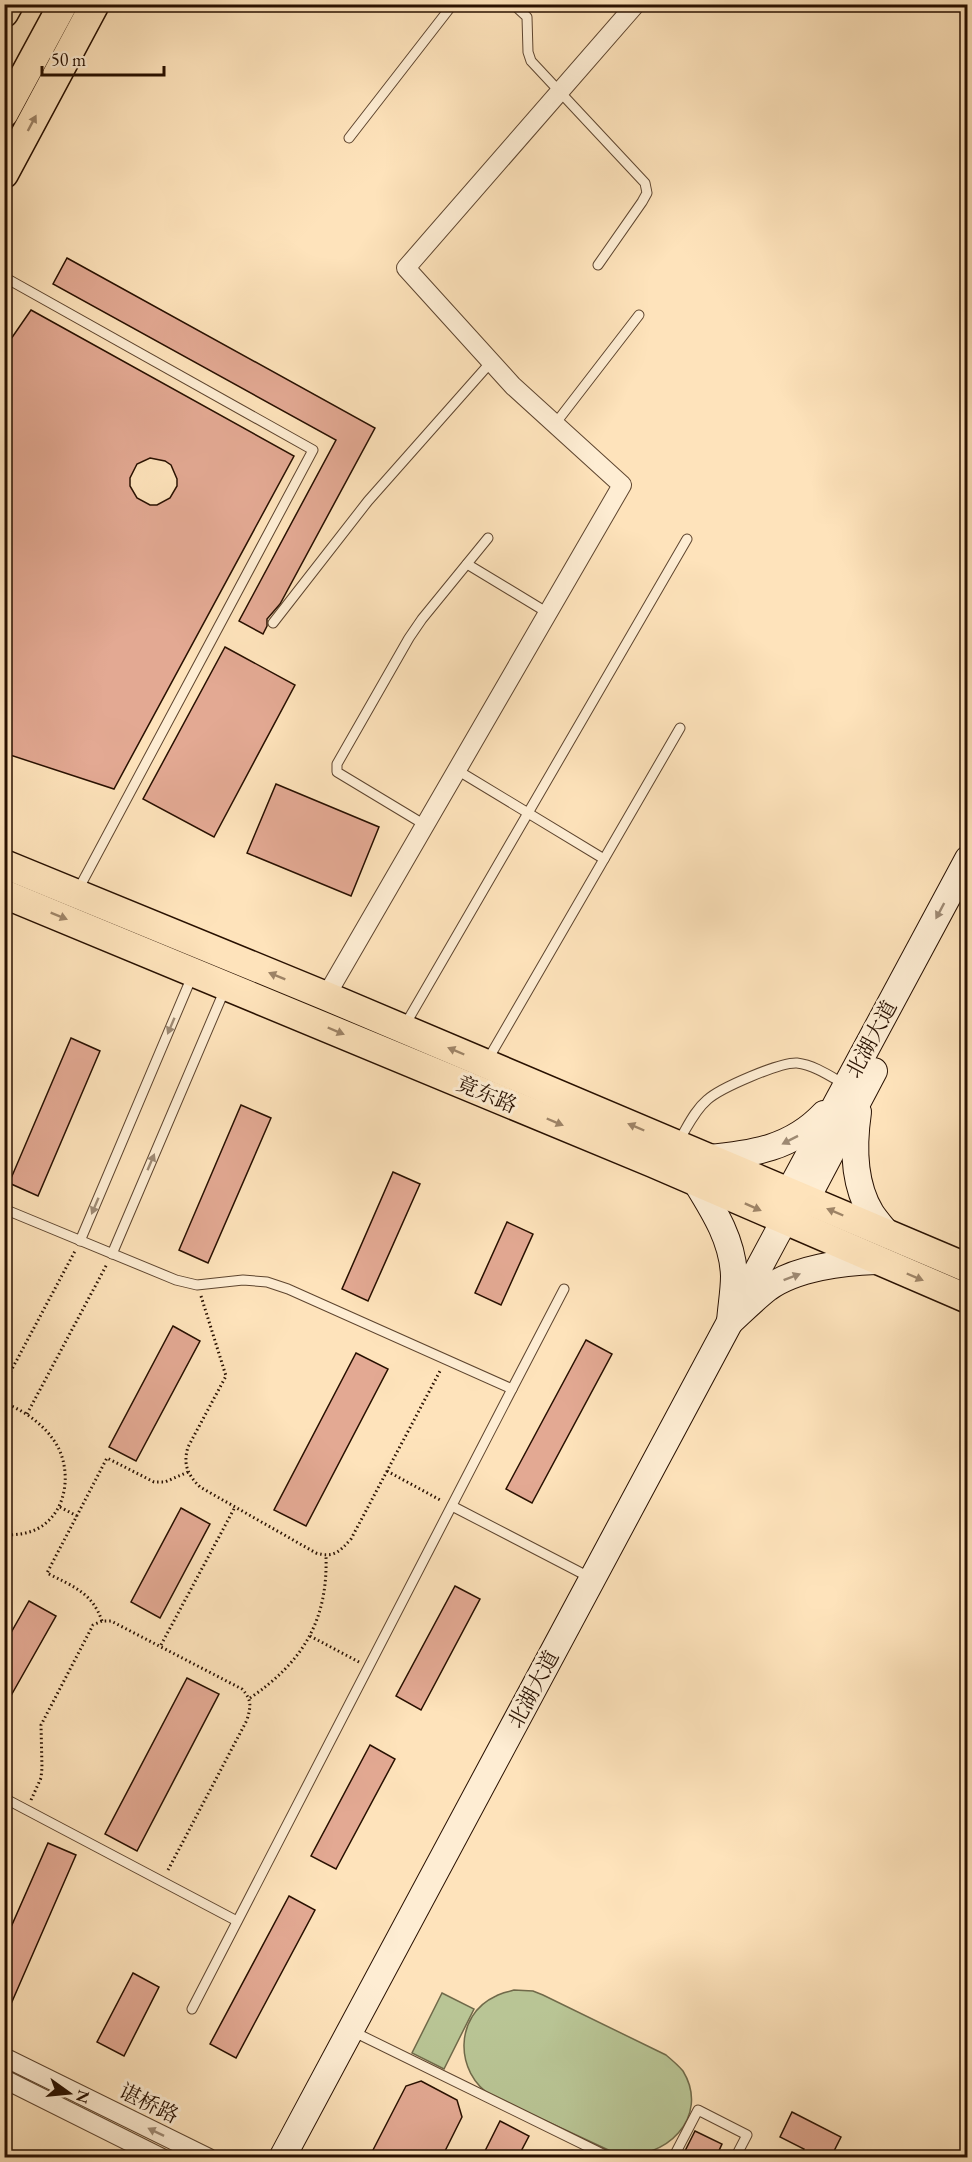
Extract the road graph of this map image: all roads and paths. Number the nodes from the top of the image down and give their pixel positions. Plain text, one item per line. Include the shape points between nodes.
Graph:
1 (9, 4) edge
2 (41, 4) edge
3 (63, 4) edge
4 (95, 4) edge
5 (453, 4) edge
6 (513, 4) edge
7 (636, 4) edge
8 (4, 13) edge
9 (4, 73) edge
10 (559, 92) junction
11 (4, 113) edge
12 (349, 138) dead end
13 (4, 174) edge
14 (598, 265) dead end
15 (4, 277) edge
16 (639, 315) dead end
17 (491, 362) junction
18 (555, 424) junction
19 (488, 538) dead end
20 (687, 539) dead end
21 (467, 564) junction
22 (548, 613) junction
23 (273, 623) dead end
24 (680, 728) dead end
25 (457, 770) junction
26 (528, 813) junction
27 (425, 825) junction
28 (604, 859) junction
29 (968, 859) edge
30 (4, 864) edge
31 (76, 893) junction
32 (4, 894) edge
33 (968, 896) edge
34 (194, 972) junction
35 (226, 986) junction
36 (326, 996) junction
37 (403, 1029) junction
38 (486, 1064) junction
39 (854, 1089) junction
40 (677, 1145) junction
41 (702, 1170) junction
42 (797, 1196) junction
43 (4, 1209) edge
44 (784, 1221) junction
45 (888, 1235) junction
46 (80, 1241) junction
47 (112, 1254) junction
48 (876, 1261) junction
49 (968, 1268) edge
50 (197, 1286) junction
51 (564, 1288) dead end
52 (968, 1299) edge
53 (730, 1322) junction
54 (446, 1360) junction
55 (4, 1384) edge
56 (512, 1389) junction
57 (4, 1403) edge
58 (27, 1415) junction
59 (387, 1471) junction
60 (188, 1472) junction
61 (452, 1506) junction
62 (59, 1507) junction
63 (235, 1507) junction
64 (77, 1516) junction
65 (4, 1535) edge
66 (326, 1556) junction
67 (592, 1578) junction
68 (102, 1621) junction
69 (310, 1636) junction
70 (161, 1646) junction
71 (368, 1668) junction
72 (250, 1698) junction
73 (4, 1798) edge
74 (26, 1809) junction
75 (162, 1881) junction
76 (237, 1921) junction
77 (192, 2009) dead end
78 (350, 2030) junction
79 (4, 2056) edge
80 (4, 2079) edge
81 (162, 2157) edge
82 (208, 2157) edge
83 (282, 2157) edge
84 (611, 2157) edge
85 (673, 2157) edge
86 (735, 2157) edge

1 - 8 main road
2 - 9 main road
3 - 11 main road
13 -> 4 main road
5 - 12 lane
6 - 10 lane via 527,17 531,61
7 - 10 street
10 - 14 lane via 645,183 647,193 642,202
10 - 17 street via 406,268
15 - 31 lane via 313,450
16 - 18 lane
17 - 18 street
17 - 23 lane via 368,501
18 - 22 street via 622,485
19 - 21 lane
20 - 26 lane
21 - 22 lane
21 - 27 lane via 409,638 338,764 337,772 349,781
22 - 25 street
24 - 28 lane
25 - 26 lane
25 - 27 street
26 - 28 lane
26 - 37 lane
27 - 36 street
28 - 38 lane
29 -> 39 street, 北湖大道
30 - 31 main road, 竟东路
36 -> 31 main road, 竟东路
32 -> 34 main road, 竟东路
33 - 39 street, 北湖大道
34 - 35 main road, 竟东路
34 -> 46 lane
35 -> 41 main road, 竟东路
47 -> 35 lane
36 - 37 main road, 竟东路
38 -> 37 main road, 竟东路
40 -> 38 main road, 竟东路
39 - 40 lane via 811,1066 785,1063 708,1099
39 -> 41 street via 812,1127 791,1140
39 - 42 street, 北湖大道
39 - 45 street via 855,1158 863,1196
40 - 41 main road, 竟东路
41 - 42 main road, 竟东路
41 -> 44 main road, 竟东路
41 - 53 street via 731,1253 734,1276
42 - 44 street, 北湖大道
45 -> 42 main road, 竟东路
43 - 46 lane
44 - 48 main road, 竟东路
44 - 53 street, 北湖大道
45 - 49 main road, 竟东路
46 - 47 lane
46 - 55 path
47 - 50 lane
47 - 58 path
48 -> 52 main road, 竟东路
53 -> 48 street via 770,1287 789,1278 828,1266
50 - 54 lane via 243,1280 267,1282
50 - 60 path via 226,1376 188,1447
51 - 56 lane
53 - 67 street, 北湖大道
54 - 56 lane
54 - 59 path
56 - 61 lane
57 - 58 path
58 - 62 path via 49,1434 63,1459 66,1485
59 - 61 path
59 - 66 path via 351,1539
60 - 63 path via 200,1487
60 - 64 path via 165,1482 154,1482 107,1458
61 - 67 lane
61 - 71 lane
62 - 64 path
62 - 65 path via 39,1528
63 - 66 path
63 - 70 path
64 - 68 path via 47,1573 88,1595
66 - 69 path via 326,1590
67 - 78 street, 北湖大道
68 - 70 path via 111,1621
68 - 74 path via 93,1625 40,1725 41,1778
69 - 71 path
69 - 72 path via 291,1665
70 - 72 path via 242,1689
71 - 76 lane
72 - 75 path via 247,1720
73 - 74 lane
74 - 75 lane
75 - 76 lane
76 - 77 lane
78 - 83 street, 北湖大道
78 - 84 lane
82 -> 79 street, 谌桥路
80 - 81 street, 谌桥路
85 - 86 lane via 698,2110 747,2135

